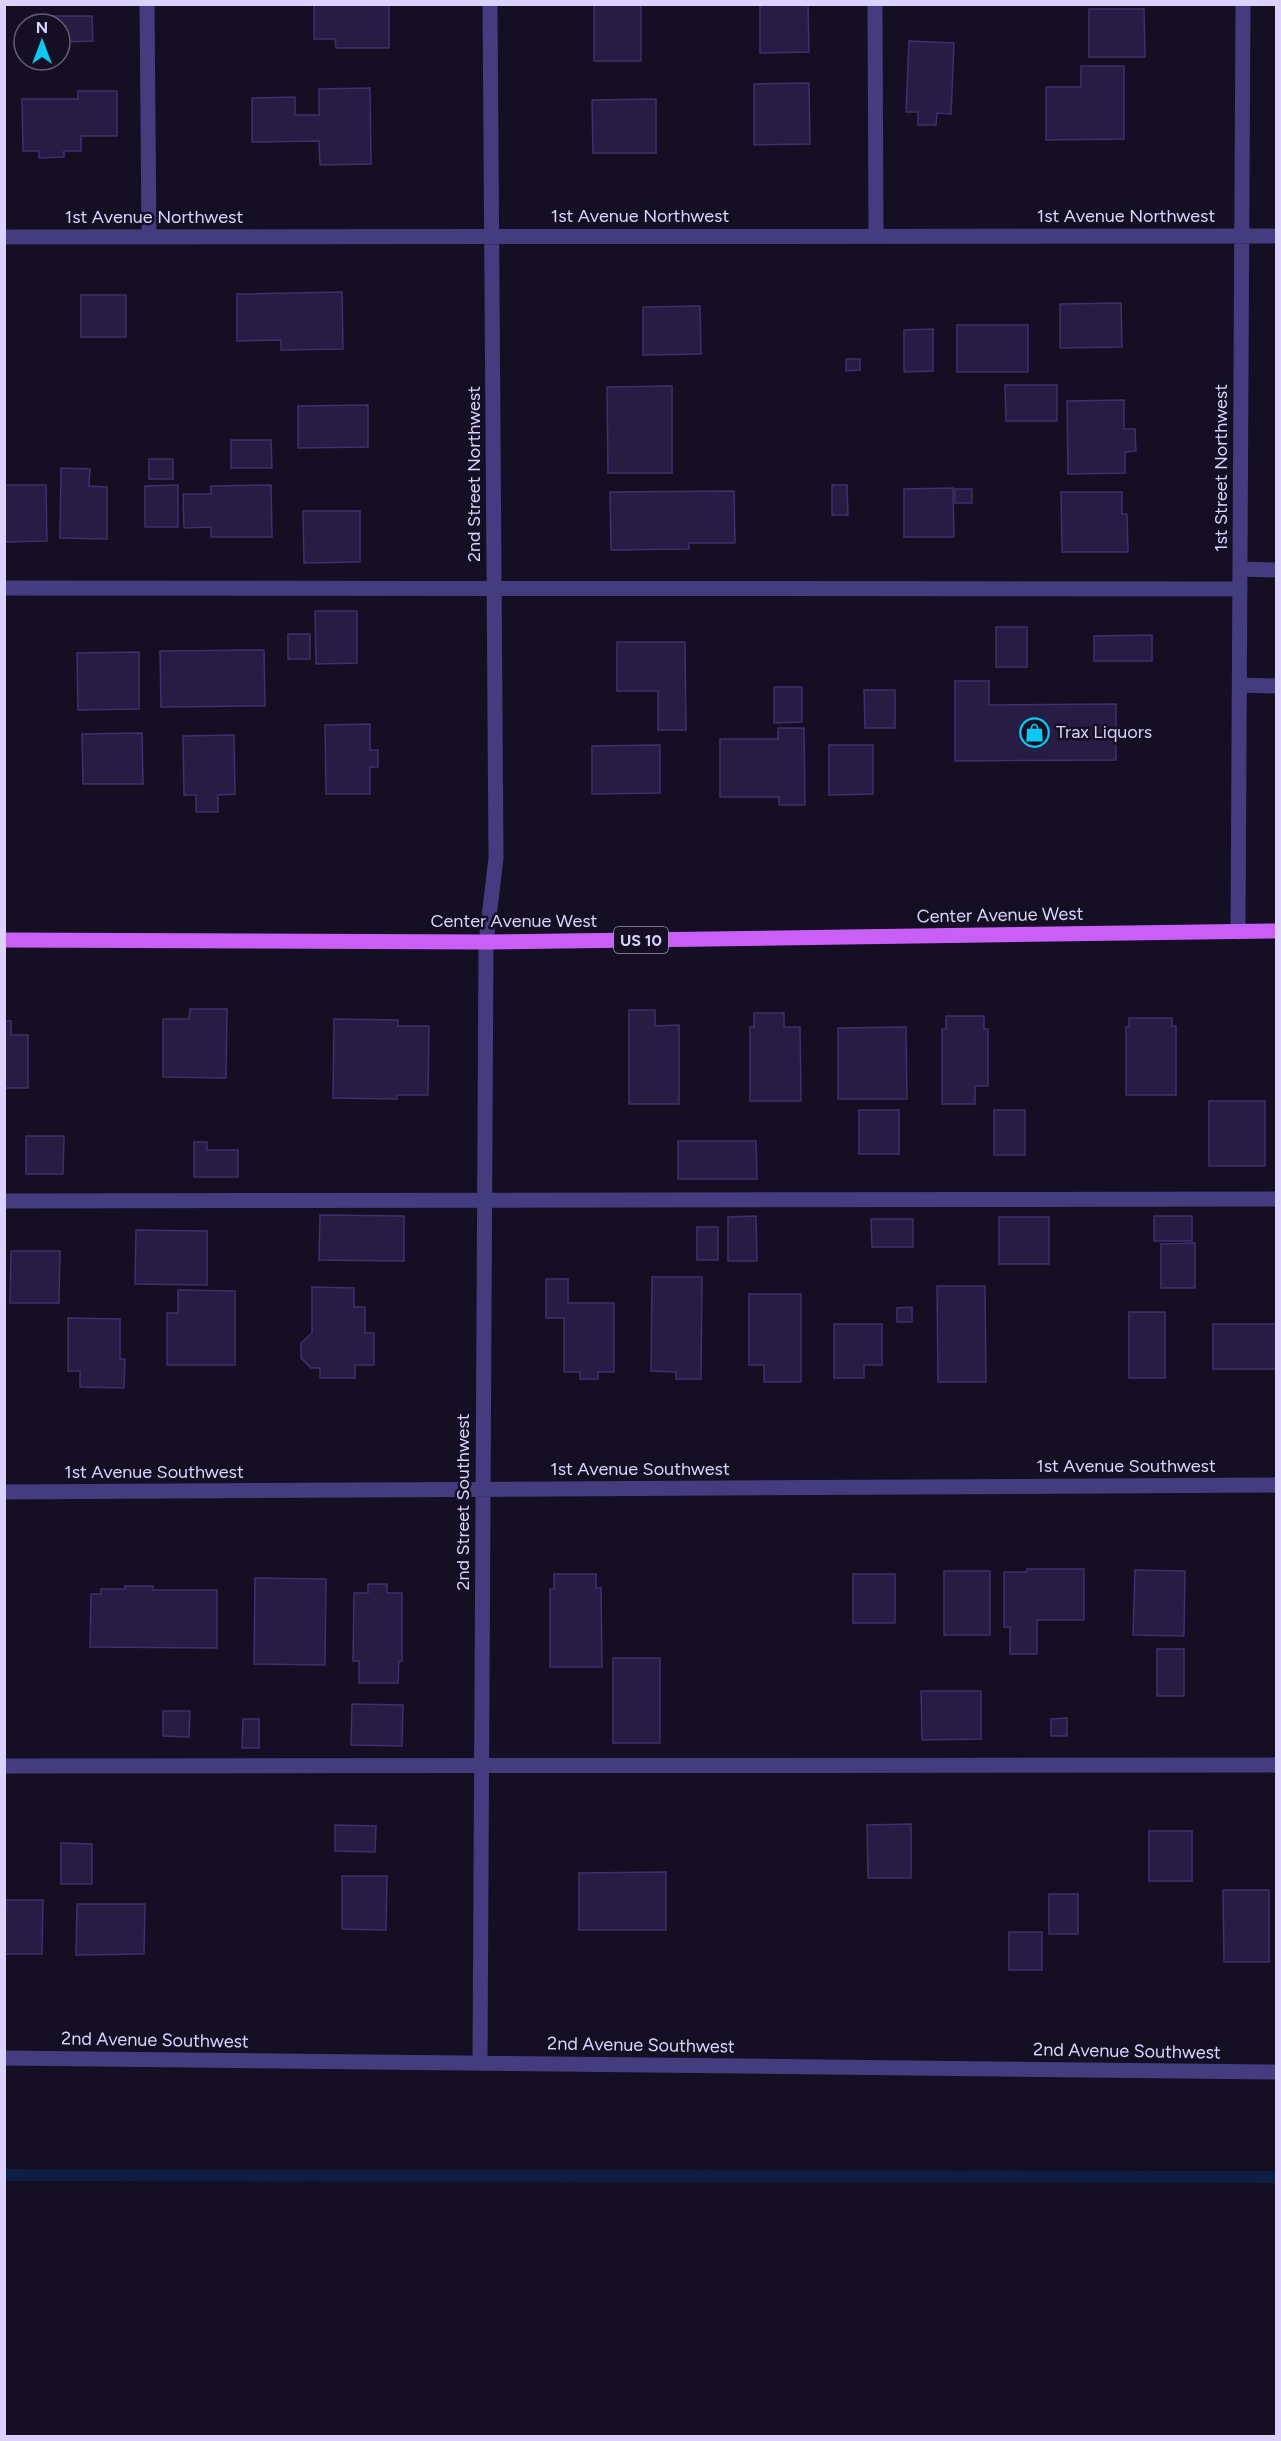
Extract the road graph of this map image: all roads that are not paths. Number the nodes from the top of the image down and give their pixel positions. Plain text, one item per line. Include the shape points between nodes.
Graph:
1 (147, 4) edge
2 (490, 4) edge
3 (875, 4) edge
4 (1243, 4) edge
5 (492, 236) junction
6 (876, 236) junction
7 (1242, 236) junction
8 (1276, 236) edge
9 (4, 237) edge
10 (149, 237) junction
11 (1240, 569) junction
12 (1276, 570) edge
13 (4, 588) edge
14 (494, 588) junction
15 (1240, 589) junction
16 (1240, 685) junction
17 (1276, 686) edge
18 (1276, 931) edge
19 (1238, 932) junction
20 (4, 940) edge
21 (486, 942) junction
22 (1276, 1199) edge
23 (484, 1200) junction
24 (4, 1201) edge
25 (1276, 1485) edge
26 (483, 1490) junction
27 (4, 1492) edge
28 (1276, 1765) edge
29 (4, 1766) edge
30 (482, 1766) junction
31 (4, 2058) edge
32 (480, 2063) junction
33 (1276, 2072) edge

1 - 10 street
2 - 5 street, 2nd Street Northwest
3 - 6 street
4 - 7 street, 1st Street Northwest
5 - 6 street, 1st Avenue Northwest
5 - 10 street, 1st Avenue Northwest
5 - 14 street, 2nd Street Northwest
6 - 7 street, 1st Avenue Northwest
7 - 8 street, 1st Avenue Northwest
7 - 11 street, 1st Street Northwest
9 - 10 street, 1st Avenue Northwest
11 - 12 street
11 - 15 street, 1st Street Northwest
13 - 14 street
14 - 15 street
14 - 21 street, 2nd Street Northwest via 496,858
15 - 16 street, 1st Street Northwest
16 - 17 street
16 - 19 street, 1st Street Northwest
18 - 19 main road, Center Avenue West / US 10
19 - 21 main road, Center Avenue West / US 10
20 - 21 main road, Center Avenue West / US 10
21 - 23 street, 2nd Street Southwest
22 - 23 street
23 - 24 street
23 - 26 street, 2nd Street Southwest
25 - 26 street, 1st Avenue Southwest
26 - 27 street, 1st Avenue Southwest
26 - 30 street, 2nd Street Southwest
28 - 30 street
29 - 30 street
30 - 32 street, 2nd Street Southwest
31 - 32 street, 2nd Avenue Southwest
32 - 33 street, 2nd Avenue Southwest

